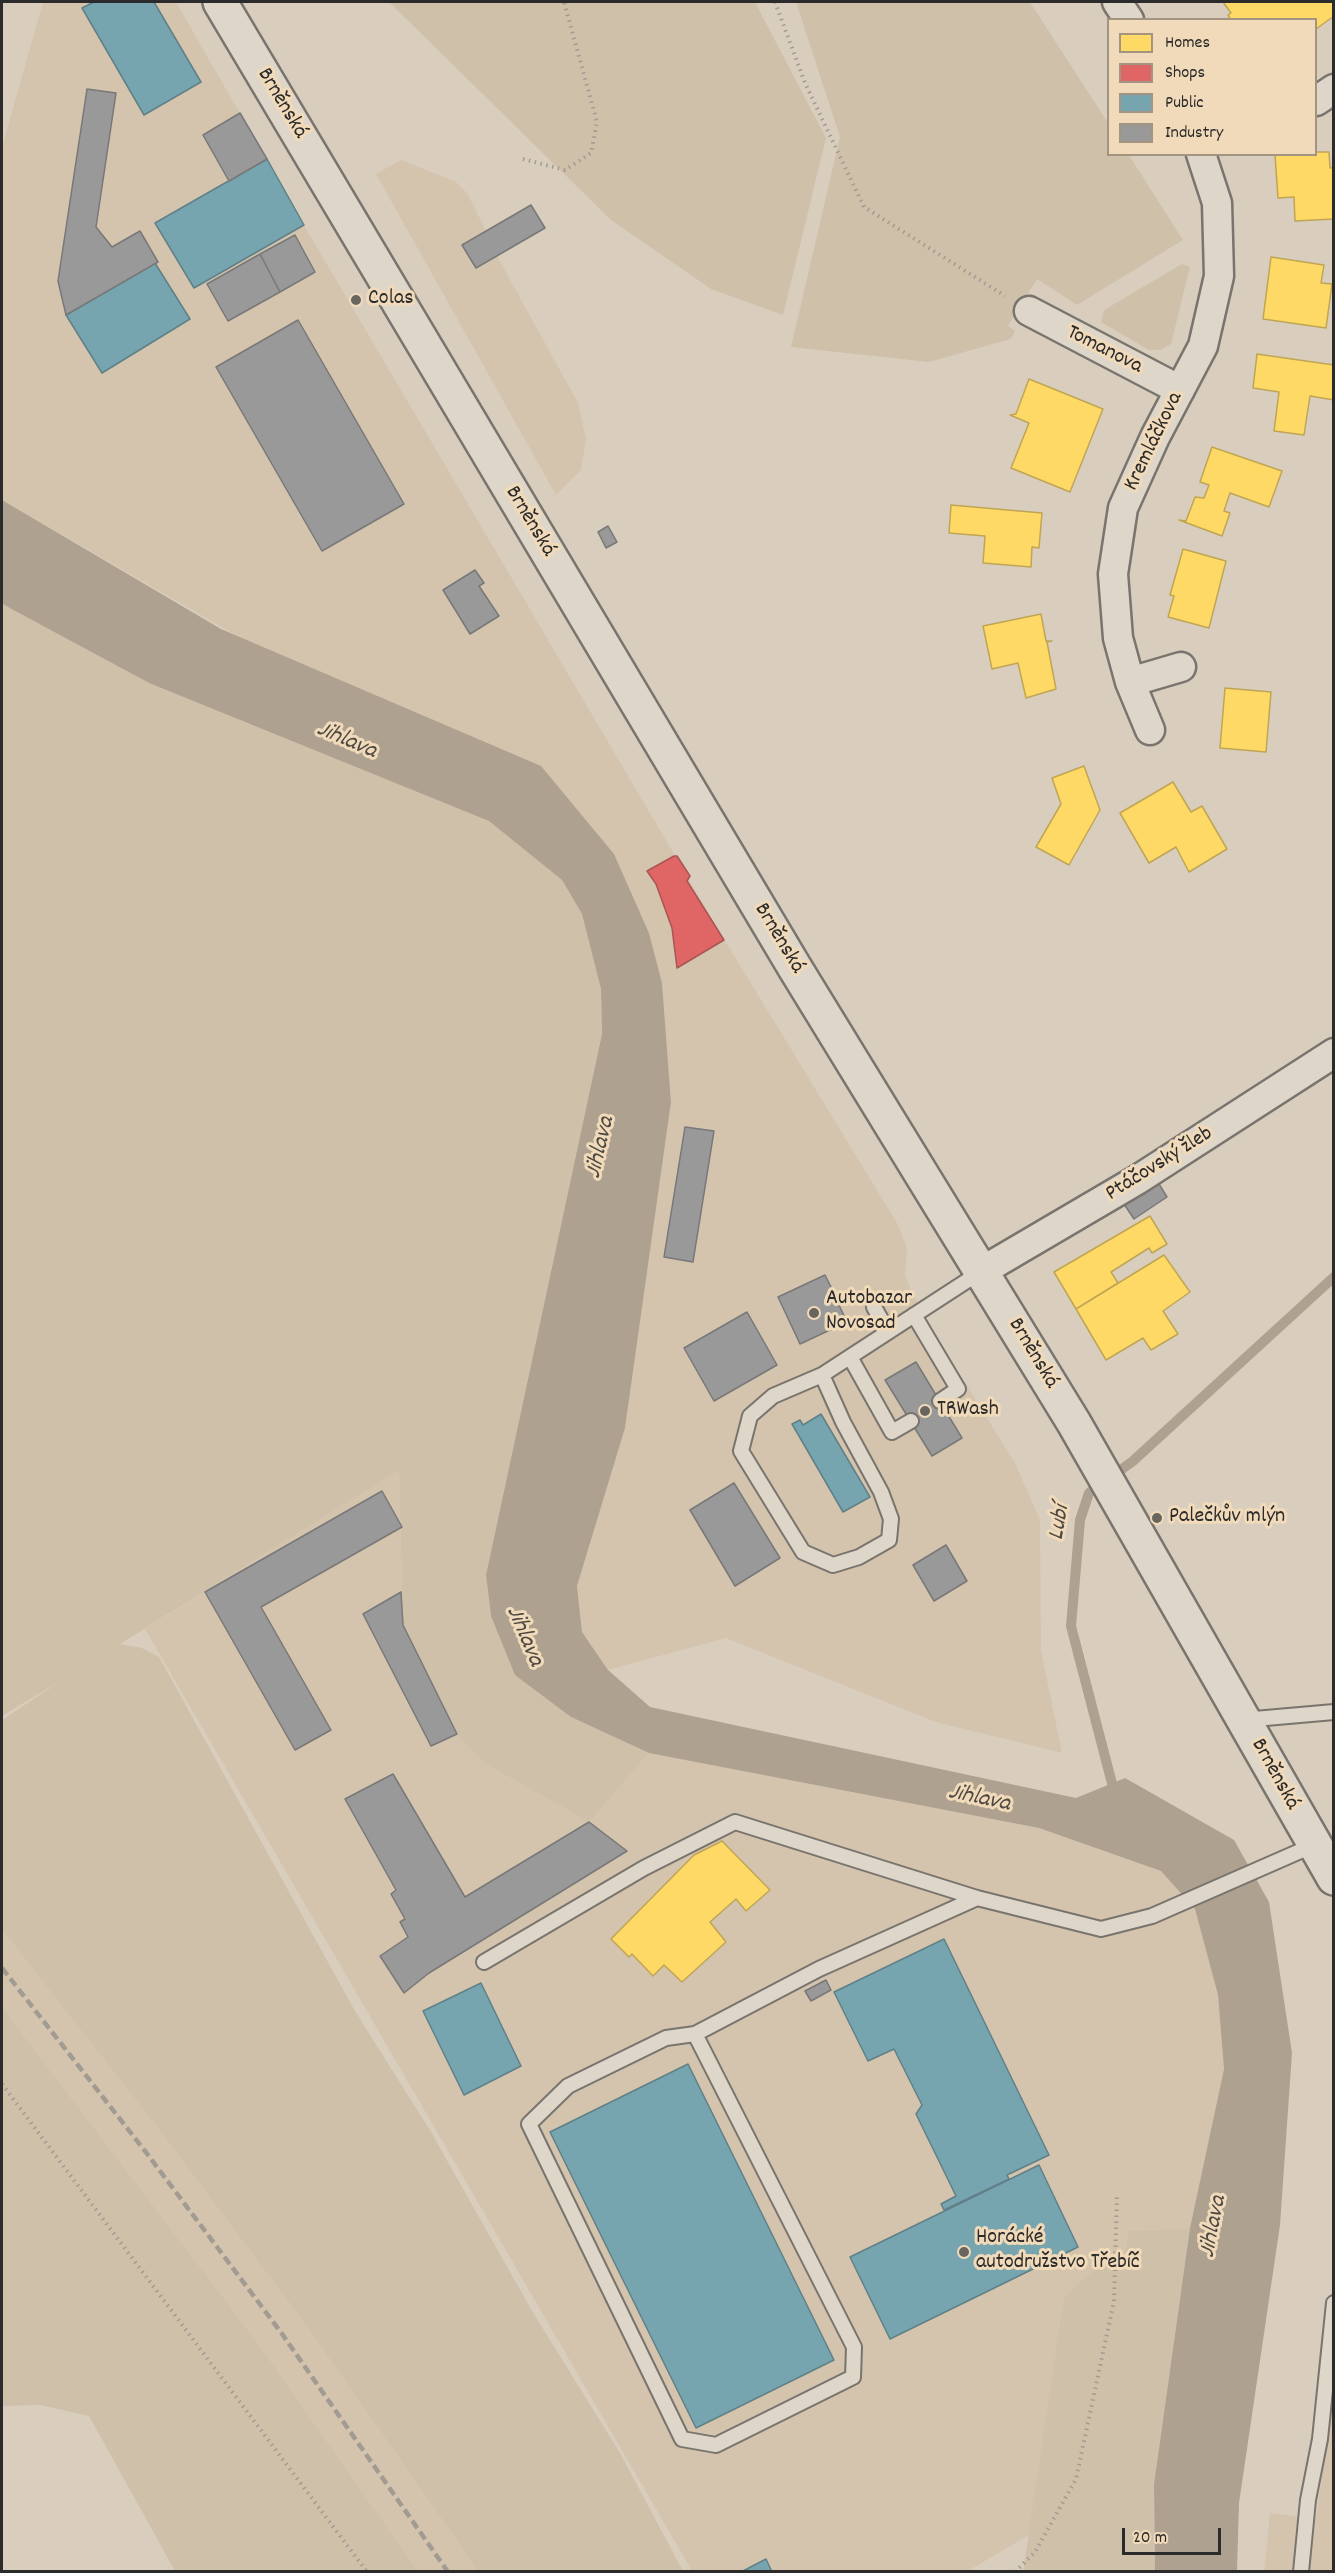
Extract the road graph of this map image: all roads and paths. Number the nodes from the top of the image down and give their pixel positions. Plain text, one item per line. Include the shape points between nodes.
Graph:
1 (220, 2) edge
2 (564, 2) edge
3 (775, 2) edge
4 (1334, 89) edge
5 (1317, 100) edge
6 (1202, 156) edge
7 (523, 159) dead end
8 (1029, 311) joint
9 (1180, 390) junction
10 (1181, 667) dead end
11 (1130, 682) junction
12 (1150, 730) dead end
13 (1334, 1053) edge
14 (982, 1271) junction
15 (874, 1307) dead end
16 (914, 1315) junction
17 (888, 1332) junction
18 (850, 1357) junction
19 (822, 1375) junction
20 (940, 1401) dead end
21 (910, 1421) dead end
22 (1334, 1712) edge
23 (1243, 1720) junction
24 (1314, 1845) junction
25 (1334, 1878) edge
26 (977, 1898) junction
27 (484, 1962) dead end
28 (695, 2034) junction
29 (2, 2084) edge
30 (1117, 2194) dead end
31 (1333, 2311) edge
32 (1323, 2397) junction
33 (1334, 2410) edge
34 (367, 2571) edge
35 (1015, 2571) edge
36 (1300, 2571) edge

1 - 14 main road, Brněnská via 801,978
2 - 7 path via 597,122 591,153 566,170
3 - 8 path via 805,82 864,207
4 - 5 street
6 - 9 street, Kremláčkova via 1216,202 1219,276 1203,346
8 - 9 street, Tomanova
9 - 11 street, Kremláčkova via 1123,508 1113,574 1118,638
10 - 11 street
11 - 12 street, Kremláčkova
13 - 14 street, Ptáčovský žleb via 1137,1180
14 - 16 lane
14 - 23 main road, Brněnská via 1074,1423
15 - 17 lane
16 - 17 lane
16 - 20 lane via 958,1389
17 - 18 lane
18 - 19 lane
18 - 21 lane via 892,1431
19 - 19 lane via 773,1396 750,1416 741,1451 803,1552 834,1565 859,1557 889,1540 891,1519
22 - 23 lane
23 - 24 main road, Brněnská
24 - 25 main road, Brněnská
24 - 26 lane via 1152,1916 1101,1929
26 - 27 lane via 735,1822 644,1868
26 - 28 lane via 819,1969
28 - 28 lane via 666,2038 567,2086 529,2124 682,2439 716,2445 853,2377 854,2347
29 - 34 path
30 - 35 path via 1114,2301 1076,2479 1035,2552
31 - 32 lane
32 - 33 lane
32 - 36 lane

